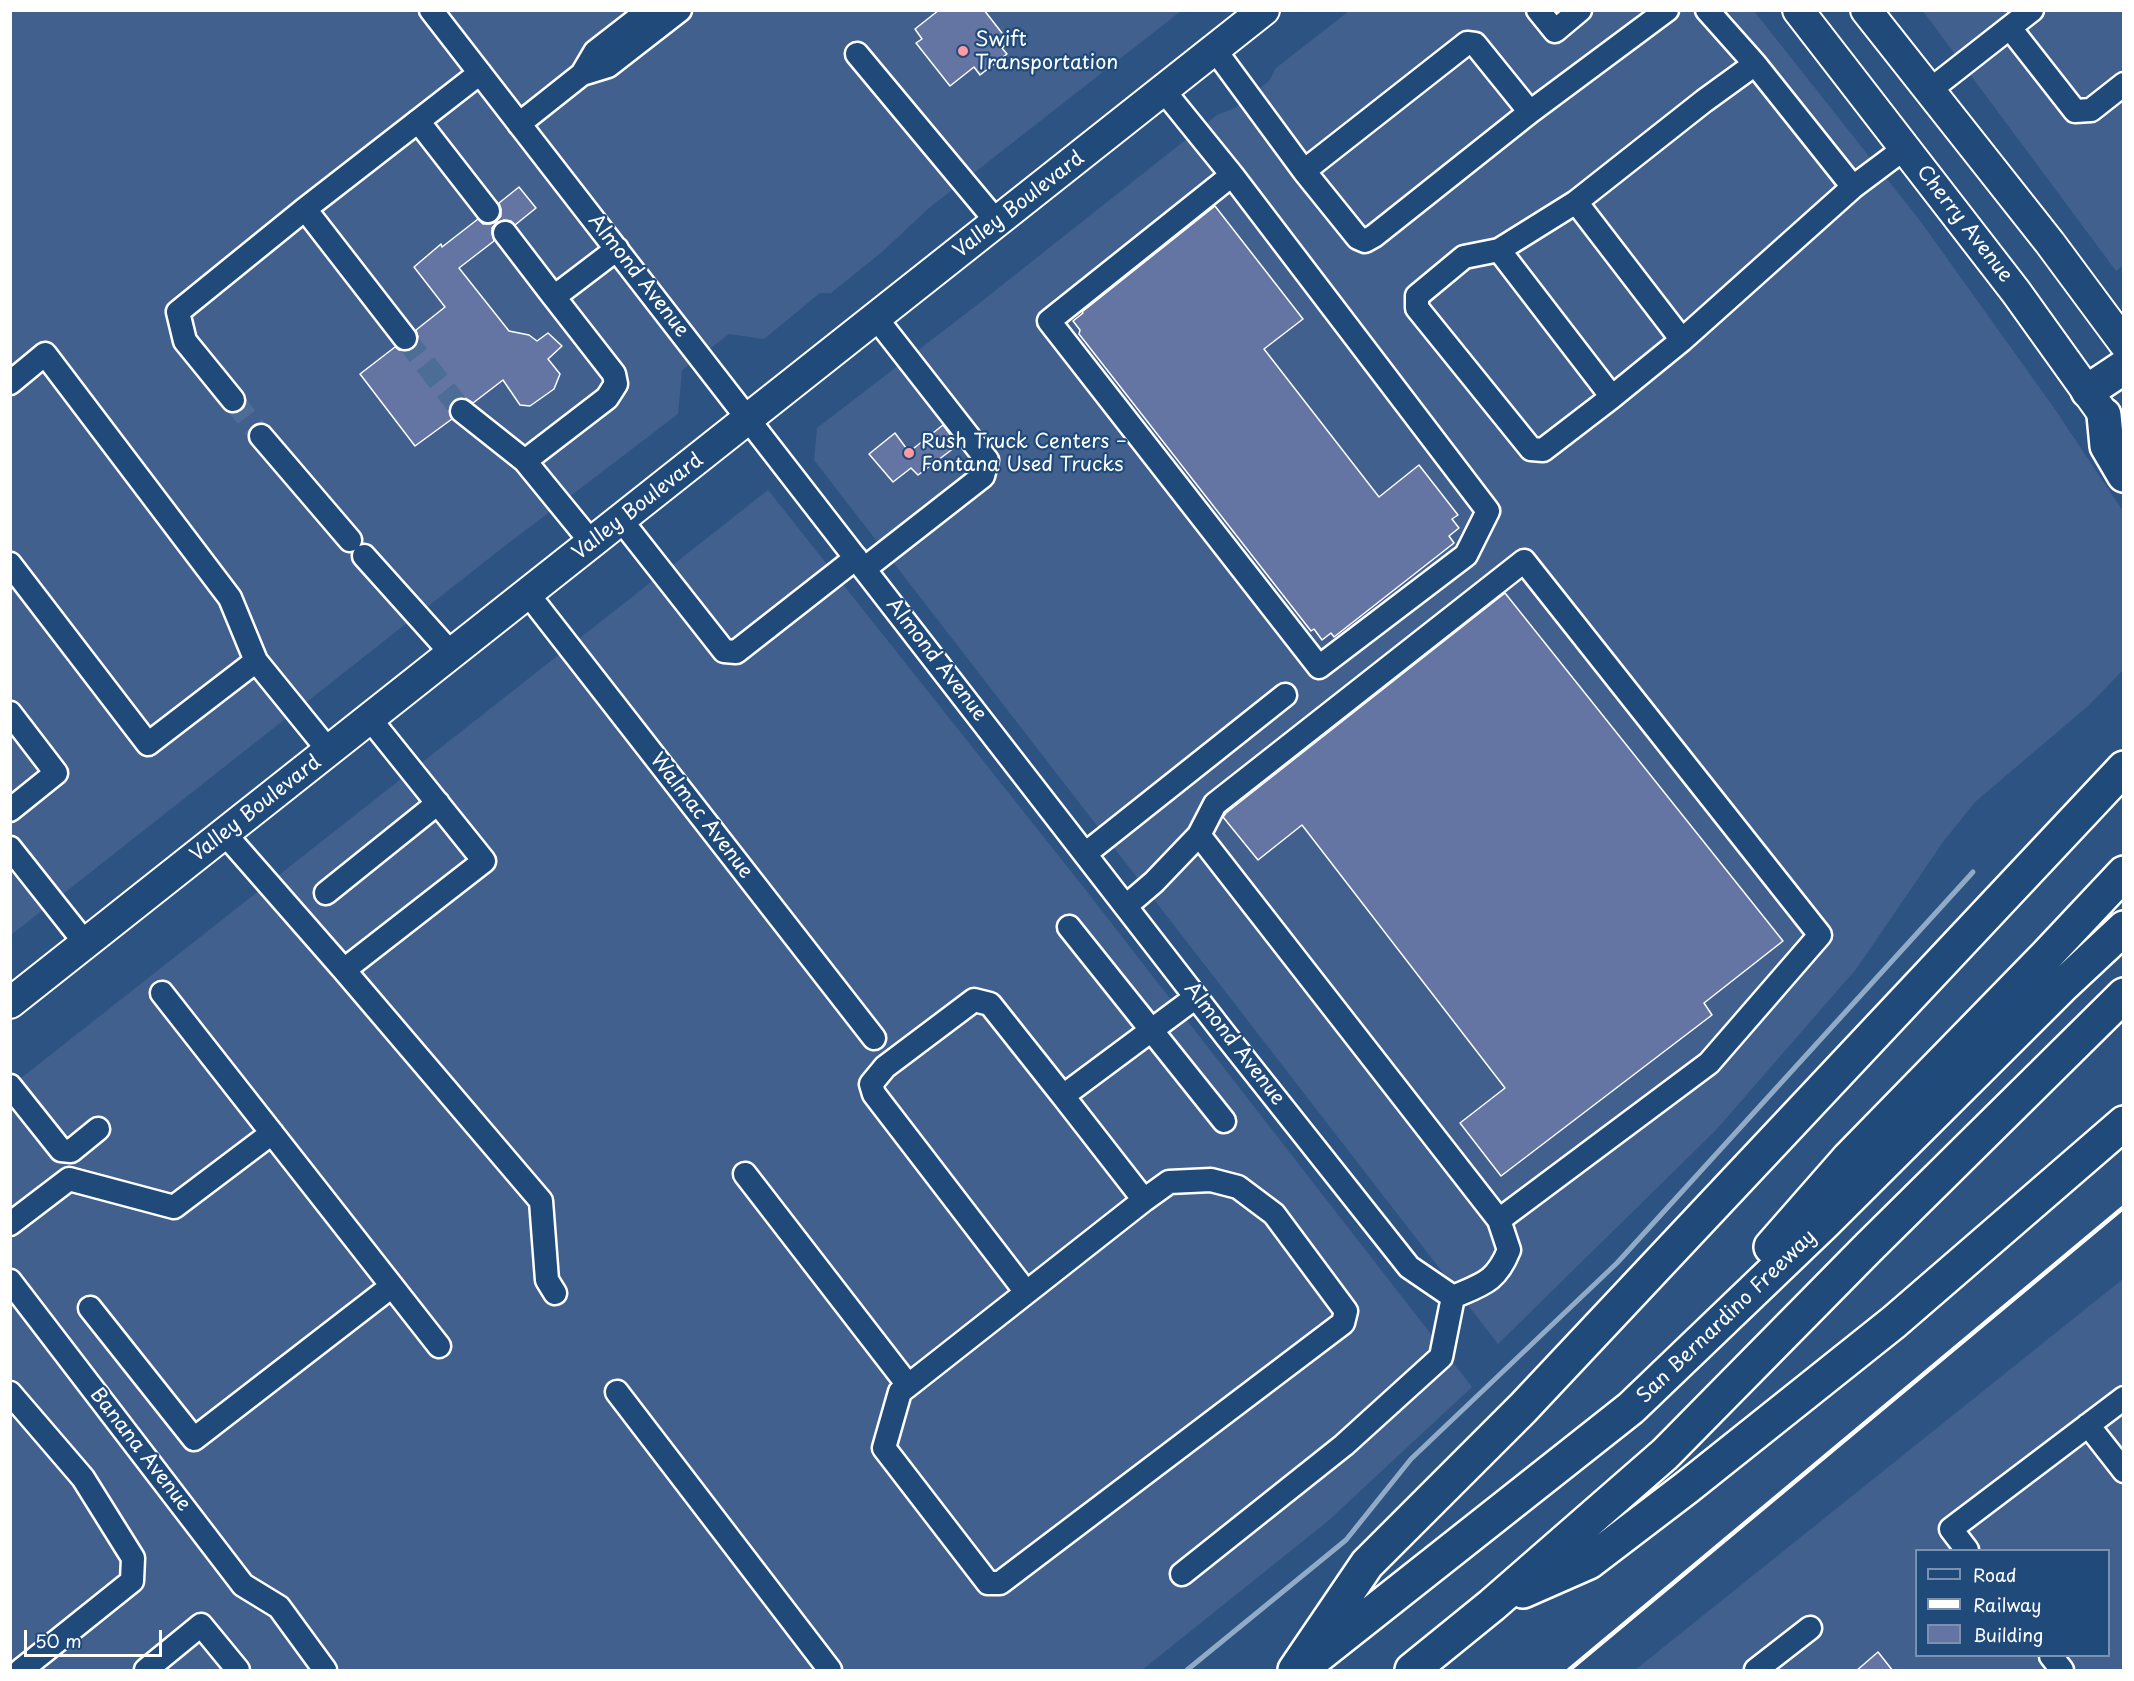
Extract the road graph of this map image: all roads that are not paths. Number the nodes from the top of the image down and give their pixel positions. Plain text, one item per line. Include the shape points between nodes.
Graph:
1 (431, 10) edge
2 (649, 10) edge
3 (680, 10) edge
4 (1264, 10) edge
5 (1538, 10) edge
6 (1580, 10) edge
7 (1667, 10) edge
8 (1707, 10) edge
9 (1798, 10) edge
10 (1866, 10) edge
11 (2032, 10) edge
12 (2010, 28) junction
13 (1215, 50) junction
14 (857, 54) dead end
15 (1755, 64) junction
16 (480, 73) junction
17 (582, 74) junction
18 (2124, 84) edge
19 (1930, 90) junction
20 (1164, 91) junction
21 (1530, 112) junction
22 (418, 121) junction
23 (519, 124) junction
24 (1905, 148) junction
25 (1304, 171) junction
26 (1232, 176) junction
27 (1853, 187) junction
28 (1576, 202) junction
29 (305, 209) junction
30 (488, 211) dead end
31 (997, 222) junction
32 (505, 233) dead end
33 (617, 249) junction
34 (1499, 250) junction
35 (554, 297) junction
36 (876, 318) junction
37 (405, 338) tunnel mouth
38 (1682, 340) junction
39 (2124, 343) edge
40 (2124, 367) edge
41 (10, 383) edge
42 (1612, 397) junction
43 (233, 400) tunnel mouth
44 (2096, 403) junction
45 (462, 411) tunnel mouth
46 (748, 419) junction
47 (261, 436) tunnel mouth
48 (2124, 443) edge
49 (525, 461) junction
50 (2124, 475) edge
51 (621, 520) junction
52 (592, 543) junction
53 (860, 563) junction
54 (10, 564) edge
55 (528, 594) junction
56 (452, 654) junction
57 (256, 661) junction
58 (1285, 695) dead end
59 (10, 713) edge
60 (370, 719) junction
61 (329, 752) junction
62 (2124, 768) edge
63 (438, 803) junction
64 (10, 810) edge
65 (225, 834) junction
66 (1199, 835) junction
67 (1085, 854) junction
68 (15, 863) edge
69 (2124, 873) edge
70 (326, 893) dead end
71 (1126, 906) junction
72 (1069, 927) dead end
73 (2124, 928) edge
74 (86, 944) junction
75 (344, 970) junction
76 (162, 993) dead end
77 (2124, 995) edge
78 (1196, 997) junction
79 (10, 1003) edge
80 (1151, 1030) junction
81 (874, 1038) dead end
82 (10, 1086) edge
83 (1063, 1096) junction
84 (1224, 1121) dead end
85 (2124, 1123) edge
86 (98, 1129) dead end
87 (272, 1133) junction
88 (744, 1174) dead end
89 (1144, 1200) junction
90 (1499, 1220) junction
91 (10, 1224) edge
92 (10, 1281) edge
93 (392, 1286) junction
94 (1026, 1292) junction
95 (555, 1293) dead end
96 (1453, 1297) junction
97 (90, 1308) dead end
98 (440, 1346) dead end
99 (908, 1385) junction
100 (617, 1392) dead end
101 (10, 1393) edge
102 (2124, 1398) edge
103 (1631, 1408) junction
104 (2088, 1425) junction
105 (2124, 1471) edge
106 (1966, 1549) edge
107 (1182, 1574) dead end
108 (1492, 1605) junction
109 (1810, 1628) dead end
110 (2051, 1657) edge
111 (233, 1669) edge
112 (21, 1671) edge
113 (146, 1671) edge
114 (325, 1671) edge
115 (830, 1671) edge
116 (1297, 1671) edge
117 (1412, 1671) edge
118 (1756, 1671) edge
119 (2062, 1671) edge

1 - 16 street, Almond Avenue
2 - 17 street via 595,52
3 - 17 street via 608,66
4 - 13 main road, Valley Boulevard
5 - 6 street via 1555,31
7 - 21 street
8 - 15 street
9 - 24 main road, Cherry Avenue
10 - 19 main road
11 - 12 street
12 - 18 street via 2075,111 2091,110
12 - 19 street
13 - 20 main road, Valley Boulevard
13 - 25 street
14 - 31 street
15 - 27 street
15 - 28 street
16 - 22 street
16 - 23 street, Almond Avenue
17 - 23 street
19 - 39 main road
20 - 26 street
20 - 31 main road, Valley Boulevard
21 - 25 street via 1475,44 1467,43
21 - 25 street via 1365,241 1358,238
22 - 29 street
22 - 30 street
23 - 33 street, Almond Avenue
24 - 27 street
24 - 44 main road, Cherry Avenue
26 - 26 street via 1488,511 1466,555 1319,667 1049,321
27 - 38 street
28 - 34 street
28 - 38 street
29 - 37 street
29 - 43 street via 178,312 185,340
31 - 36 main road, Valley Boulevard
32 - 35 street
33 - 35 street
33 - 46 street, Almond Avenue
34 - 42 street
34 - 42 street via 1464,257 1417,296 1417,308 1531,449 1543,450
35 - 49 street via 614,374 616,384 607,398
36 - 46 main road, Valley Boulevard
36 - 53 street via 987,460 983,476
38 - 42 street
40 - 44 highway
41 - 57 street via 45,354 230,598
44 - 48 main road, Cherry Avenue
44 - 50 highway via 2107,446
45 - 49 street
46 - 51 main road, Valley Boulevard
46 - 53 street, Almond Avenue
47 - 56 street
49 - 52 street
51 - 52 main road, Valley Boulevard
51 - 53 street via 724,651 736,652
52 - 55 main road, Valley Boulevard
53 - 67 street, Almond Avenue
54 - 57 street via 148,744
55 - 56 main road, Valley Boulevard
55 - 81 street, Walmac Avenue
56 - 60 main road, Valley Boulevard
57 - 61 street
58 - 67 street
59 - 64 street via 56,772
60 - 61 main road, Valley Boulevard
60 - 63 street
61 - 65 main road, Valley Boulevard
62 - 116 highway via 1523,1408 1367,1564
63 - 70 street
63 - 75 street via 484,861
65 - 74 main road, Valley Boulevard
65 - 75 street
66 - 71 street
66 - 90 street
66 - 90 street via 1215,804 1524,561 1820,935 1709,1063
67 - 71 street, Almond Avenue
68 - 74 street
69 - 103 highway via 1849,1158
71 - 78 street, Almond Avenue
72 - 80 street
73 - 103 highway, San Bernardino Freeway
74 - 79 main road, Valley Boulevard
75 - 95 street via 541,1201 547,1280
76 - 87 street
77 - 108 highway via 1665,1454
78 - 80 street
78 - 96 street, Almond Avenue via 1409,1267
80 - 83 street
80 - 84 street
82 - 86 street via 60,1150 72,1151
83 - 89 street
83 - 94 street via 990,1004 974,1000 885,1067 871,1084 874,1094
85 - 108 highway via 1894,1322 1589,1562
87 - 91 street via 174,1207 69,1179
87 - 93 street
88 - 99 street
89 - 94 street
89 - 99 street via 1169,1182 1211,1180 1238,1187 1275,1214 1346,1311 1343,1323 1000,1582 988,1583 884,1448 900,1392
90 - 96 street via 1509,1250 1504,1264 1490,1281
92 - 114 street, Banana Avenue via 243,1585 279,1608
93 - 97 street via 194,1439
93 - 98 street
94 - 99 street
96 - 107 street via 1441,1358 1344,1445
100 - 115 street
101 - 112 street via 83,1478 133,1558 132,1581
102 - 104 street
103 - 116 highway, San Bernardino Freeway
104 - 105 street
104 - 106 street via 1950,1529
108 - 117 highway
109 - 118 street
110 - 119 street
111 - 113 street via 201,1625

